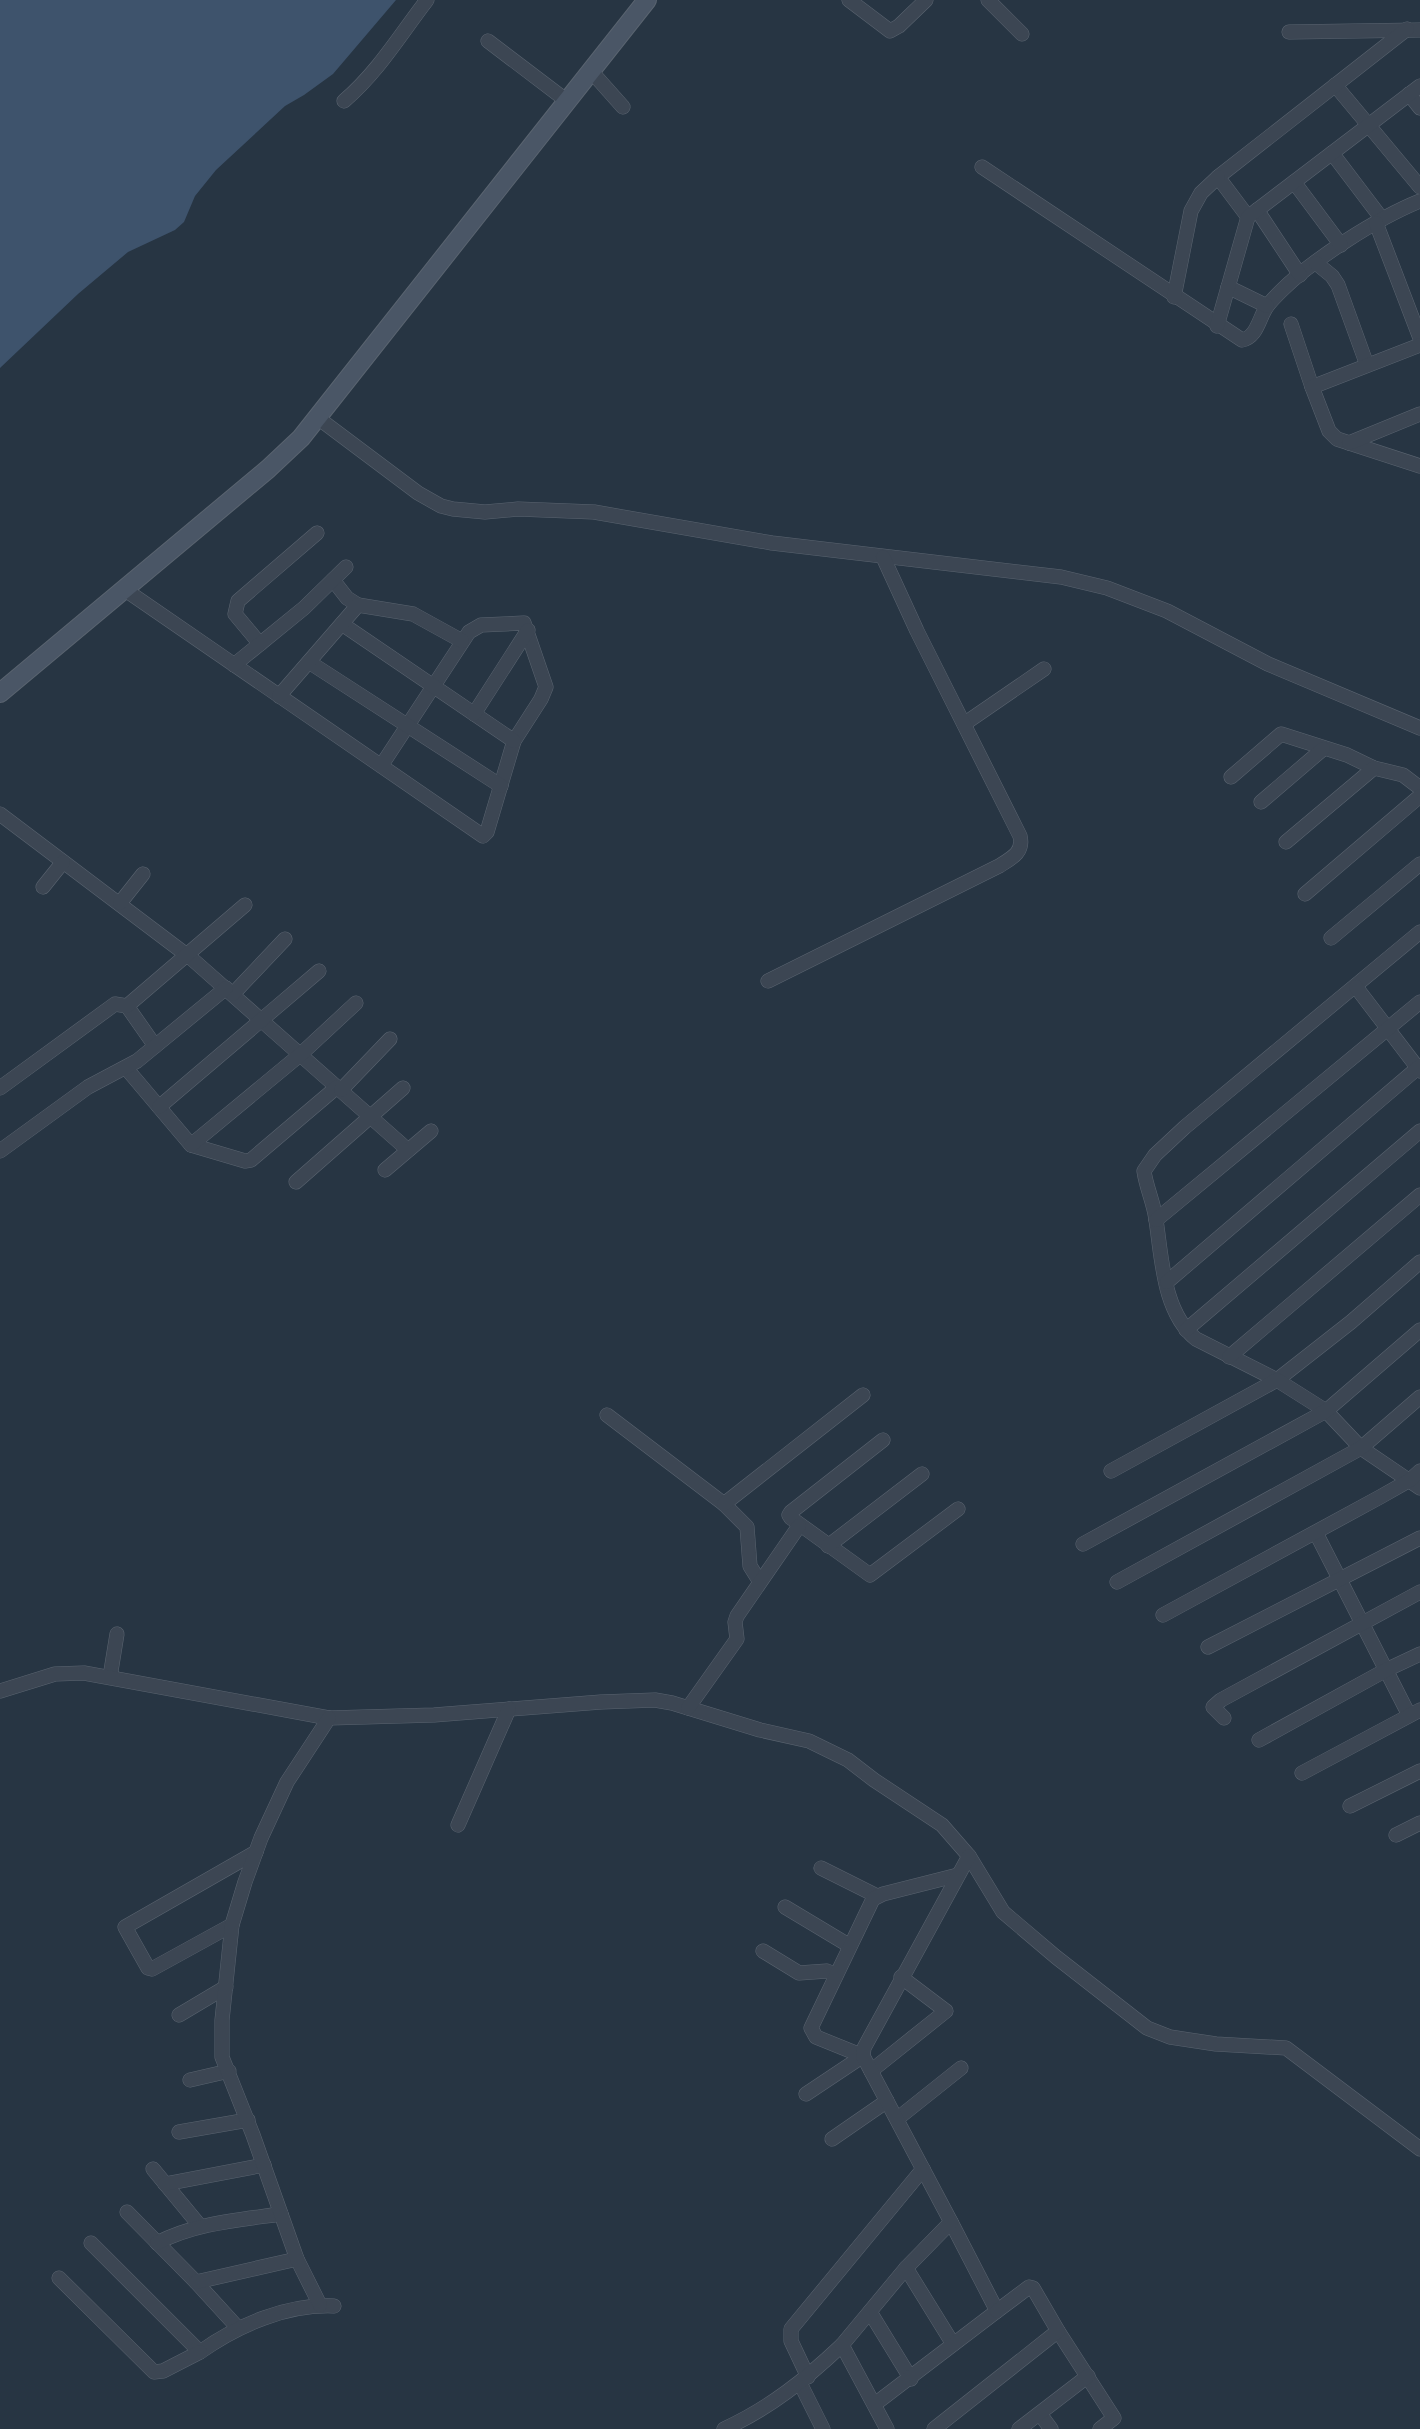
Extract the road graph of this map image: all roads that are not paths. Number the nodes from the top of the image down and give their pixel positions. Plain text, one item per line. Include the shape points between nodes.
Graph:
1 (427, 0) edge
2 (647, 0) edge
3 (849, 0) edge
4 (926, 0) edge
5 (988, 0) edge
6 (1413, 30) edge
7 (1289, 32) dead end
8 (1022, 34) dead end
9 (488, 41) dead end
10 (591, 71) junction
11 (1335, 85) junction
12 (1415, 90) edge
13 (344, 101) dead end
14 (567, 101) junction
15 (623, 107) dead end
16 (1420, 108) edge
17 (1370, 124) junction
18 (1332, 153) junction
19 (982, 167) dead end
20 (1218, 177) junction
21 (1294, 182) junction
22 (1420, 187) edge
23 (1420, 201) edge
24 (1252, 213) junction
25 (1379, 221) junction
26 (1341, 245) junction
27 (1316, 263) junction
28 (1300, 275) junction
29 (1228, 287) junction
30 (1174, 297) junction
31 (1267, 306) junction
32 (1291, 324) dead end
33 (1217, 326) junction
34 (1420, 338) edge
35 (1420, 345) edge
36 (1367, 365) junction
37 (1312, 387) junction
38 (1420, 414) edge
39 (318, 418) junction
40 (1349, 443) junction
41 (1420, 466) edge
42 (317, 533) dead end
43 (883, 557) junction
44 (346, 567) dead end
45 (333, 580) junction
46 (124, 589) junction
47 (358, 605) junction
48 (342, 624) junction
49 (528, 630) junction
50 (462, 641) junction
51 (260, 644) junction
52 (309, 662) junction
53 (234, 665) junction
54 (1044, 669) dead end
55 (433, 686) junction
56 (0, 693) edge
57 (279, 696) junction
58 (474, 714) junction
59 (964, 724) junction
60 (407, 727) junction
61 (1420, 728) edge
62 (514, 741) junction
63 (1323, 748) junction
64 (381, 766) junction
65 (1374, 768) junction
66 (1231, 777) dead end
67 (501, 786) junction
68 (1420, 788) edge
69 (1420, 796) edge
70 (1261, 802) dead end
71 (0, 814) edge
72 (1286, 842) dead end
73 (63, 862) junction
74 (1420, 864) edge
75 (143, 874) dead end
76 (43, 887) dead end
77 (1305, 894) dead end
78 (120, 903) junction
79 (245, 904) dead end
80 (1420, 932) edge
81 (1332, 938) dead end
82 (285, 939) dead end
83 (188, 955) junction
84 (319, 971) dead end
85 (768, 981) dead end
86 (1356, 987) junction
87 (229, 991) junction
88 (1420, 1002) edge
89 (356, 1003) dead end
90 (127, 1006) junction
91 (263, 1020) junction
92 (1388, 1030) junction
93 (390, 1040) dead end
94 (155, 1046) junction
95 (301, 1054) junction
96 (126, 1068) junction
97 (1419, 1069) edge
98 (0, 1088) edge
99 (403, 1088) dead end
100 (339, 1089) junction
101 (159, 1107) junction
102 (370, 1116) junction
103 (431, 1131) dead end
104 (1420, 1131) edge
105 (191, 1145) junction
106 (408, 1150) junction
107 (0, 1152) edge
108 (385, 1170) dead end
109 (296, 1182) dead end
110 (1420, 1195) edge
111 (1156, 1220) junction
112 (1420, 1262) edge
113 (1167, 1282) junction
114 (1186, 1330) junction
115 (1420, 1330) edge
116 (1229, 1357) junction
117 (1277, 1380) junction
118 (863, 1395) dead end
119 (1420, 1397) edge
120 (1326, 1411) junction
121 (607, 1415) dead end
122 (883, 1440) dead end
123 (1361, 1448) junction
124 (1111, 1471) dead end
125 (922, 1474) dead end
126 (1417, 1480) edge
127 (724, 1504) junction
128 (958, 1509) dead end
129 (799, 1526) junction
130 (1316, 1533) junction
131 (1420, 1538) edge
132 (1083, 1544) dead end
133 (828, 1546) junction
134 (1339, 1579) junction
135 (760, 1582) junction
136 (1117, 1582) dead end
137 (1420, 1592) edge
138 (1163, 1615) dead end
139 (1360, 1622) junction
140 (117, 1634) dead end
141 (1208, 1647) dead end
142 (1420, 1654) edge
143 (1386, 1670) junction
144 (110, 1677) junction
145 (0, 1691) edge
146 (688, 1708) junction
147 (509, 1709) junction
148 (1415, 1713) edge
149 (329, 1718) junction
150 (1224, 1718) dead end
151 (1258, 1740) dead end
152 (1420, 1771) edge
153 (1302, 1773) dead end
154 (1350, 1806) dead end
155 (1420, 1823) edge
156 (458, 1825) dead end
157 (1396, 1835) dead end
158 (256, 1852) junction
159 (969, 1856) junction
160 (821, 1868) dead end
161 (958, 1875) junction
162 (877, 1896) junction
163 (785, 1906) dead end
164 (232, 1925) junction
165 (850, 1946) junction
166 (763, 1951) dead end
167 (836, 1975) junction
168 (902, 1977) junction
169 (226, 1987) junction
170 (179, 2015) dead end
171 (863, 2056) junction
172 (961, 2068) dead end
173 (229, 2071) junction
174 (871, 2071) junction
175 (190, 2080) dead end
176 (806, 2094) dead end
177 (887, 2101) junction
178 (897, 2119) junction
179 (248, 2120) junction
180 (178, 2132) dead end
181 (832, 2139) dead end
182 (1420, 2149) edge
183 (264, 2165) junction
184 (153, 2169) dead end
185 (923, 2169) junction
186 (165, 2184) junction
187 (127, 2212) dead end
188 (281, 2214) junction
189 (951, 2222) junction
190 (200, 2226) junction
191 (91, 2243) dead end
192 (157, 2243) junction
193 (297, 2259) junction
194 (906, 2268) junction
195 (59, 2278) dead end
196 (196, 2282) junction
197 (320, 2306) junction
198 (334, 2306) dead end
199 (997, 2311) junction
200 (870, 2312) junction
201 (238, 2328) junction
202 (1058, 2331) junction
203 (842, 2344) junction
204 (953, 2344) junction
205 (200, 2352) junction
206 (1088, 2376) junction
207 (911, 2379) junction
208 (804, 2380) junction
209 (875, 2404) junction
210 (1040, 2414) junction
211 (754, 2415) junction
212 (1117, 2423) edge
213 (724, 2429) edge
214 (760, 2429) edge
215 (823, 2429) edge
216 (887, 2429) edge
217 (933, 2429) edge
218 (1019, 2429) edge
219 (1051, 2429) edge
220 (1100, 2429) edge

1 - 13 street via 388,54
2 - 10 street
3 - 4 street via 890,31
5 - 8 street
6 - 7 street
6 - 11 street
9 - 14 street
10 - 14 street
10 - 15 street
11 - 17 street
11 - 20 street
12 - 16 street
12 - 17 street
14 - 39 street
17 - 18 street
17 - 22 street
18 - 21 street
18 - 25 street
19 - 30 street
20 - 24 street
20 - 30 street via 1201,193 1191,211
21 - 24 street
21 - 26 street
23 - 25 street
24 - 28 street
24 - 29 street
25 - 26 street
25 - 34 street
26 - 27 street
27 - 28 street
27 - 36 street via 1338,285
28 - 31 street
29 - 31 street
29 - 33 street
30 - 33 street
31 - 33 street via 1247,339 1238,339
32 - 37 street
35 - 36 street
36 - 37 street
37 - 40 street via 1329,430 1336,439
38 - 40 street
39 - 43 street via 418,493 453,509 594,512 772,543
39 - 46 street via 289,451
40 - 41 street
42 - 51 street via 238,601 235,614
43 - 59 street
43 - 61 street via 1029,572 1107,588 1167,611 1268,664
44 - 45 street
45 - 47 street
45 - 51 street
46 - 53 street
46 - 56 street
47 - 48 street
47 - 50 street via 413,614
48 - 52 street
48 - 55 street
49 - 50 street via 522,622 481,626
49 - 58 street
49 - 62 street via 546,687
50 - 55 street
51 - 53 street
52 - 57 street
52 - 60 street
53 - 57 street
54 - 59 street
55 - 58 street
55 - 60 street
57 - 64 street
58 - 62 street
59 - 85 street via 1020,836 1019,852 999,866
60 - 64 street
60 - 67 street
62 - 67 street
63 - 65 street
63 - 66 street via 1281,734
63 - 70 street
64 - 67 street via 483,836 488,832
65 - 68 street via 1403,776
65 - 72 street
69 - 77 street
71 - 73 street
73 - 76 street
73 - 78 street
74 - 81 street
75 - 78 street
78 - 83 street
79 - 83 street
80 - 86 street
82 - 87 street
83 - 87 street
83 - 90 street
84 - 91 street
86 - 92 street
86 - 111 street via 1149,1161 1144,1171
87 - 91 street
87 - 94 street
88 - 92 street
89 - 95 street
90 - 94 street
90 - 98 street via 115,1004
91 - 95 street
91 - 101 street
92 - 97 street
92 - 111 street
93 - 100 street
94 - 96 street
95 - 100 street
95 - 105 street
96 - 101 street
96 - 107 street via 87,1087
97 - 113 street
99 - 102 street
100 - 102 street
100 - 105 street via 248,1161
101 - 105 street
102 - 106 street
102 - 109 street
103 - 106 street
104 - 114 street
106 - 108 street
110 - 116 street
111 - 113 street
112 - 117 street
113 - 114 street
114 - 116 street
115 - 120 street
116 - 117 street
117 - 120 street
117 - 124 street
118 - 127 street
119 - 123 street
120 - 123 street
120 - 132 street
121 - 127 street
122 - 129 street via 791,1512 789,1515
123 - 126 street
123 - 136 street
125 - 133 street
126 - 130 street
127 - 135 street via 747,1527 750,1566
128 - 133 street via 870,1575
129 - 133 street
129 - 135 street
130 - 134 street
130 - 138 street
131 - 134 street
134 - 139 street
134 - 141 street
135 - 146 street via 736,1616 737,1639
137 - 139 street
139 - 143 street
139 - 150 street via 1215,1704 1215,1711
140 - 144 street
142 - 143 street
143 - 148 street
143 - 151 street
144 - 145 street via 55,1674
144 - 149 street
146 - 147 street via 655,1700
146 - 159 street via 760,1731 809,1741 832,1751 942,1825
147 - 149 street
147 - 156 street
148 - 153 street
149 - 158 street via 287,1782
152 - 154 street
155 - 157 street
158 - 164 street
158 - 164 street via 126,1927 152,1969
159 - 161 street
159 - 182 street via 1003,1912 1147,2028 1170,2037 1216,2044 1286,2048
160 - 162 street
161 - 162 street
161 - 168 street
162 - 165 street
163 - 165 street
164 - 169 street
165 - 167 street
166 - 167 street via 799,1973 827,1971
167 - 171 street via 811,2028 816,2037
168 - 171 street via 867,2041
168 - 174 street via 946,2011
169 - 170 street
169 - 173 street via 222,2057
171 - 174 street
171 - 176 street
172 - 178 street
173 - 175 street
173 - 179 street
174 - 177 street
177 - 178 street
177 - 181 street
178 - 185 street
179 - 180 street
179 - 183 street
183 - 186 street
183 - 188 street
184 - 186 street
185 - 189 street
185 - 208 street via 791,2329
186 - 190 street
187 - 192 street
188 - 190 street
188 - 193 street
189 - 194 street
189 - 199 street
190 - 192 street
191 - 205 street
192 - 196 street
193 - 196 street
193 - 197 street
194 - 200 street
194 - 204 street
195 - 205 street via 154,2372
196 - 201 street
197 - 198 street
197 - 201 street via 280,2313
199 - 202 street via 1033,2288
199 - 204 street
200 - 203 street
200 - 207 street
201 - 205 street
202 - 206 street
202 - 217 street
203 - 208 street
203 - 209 street
204 - 207 street
206 - 210 street
206 - 212 street
207 - 209 street
208 - 211 street
208 - 215 street
209 - 216 street
210 - 218 street
210 - 219 street
211 - 213 street
211 - 214 street
212 - 220 street

